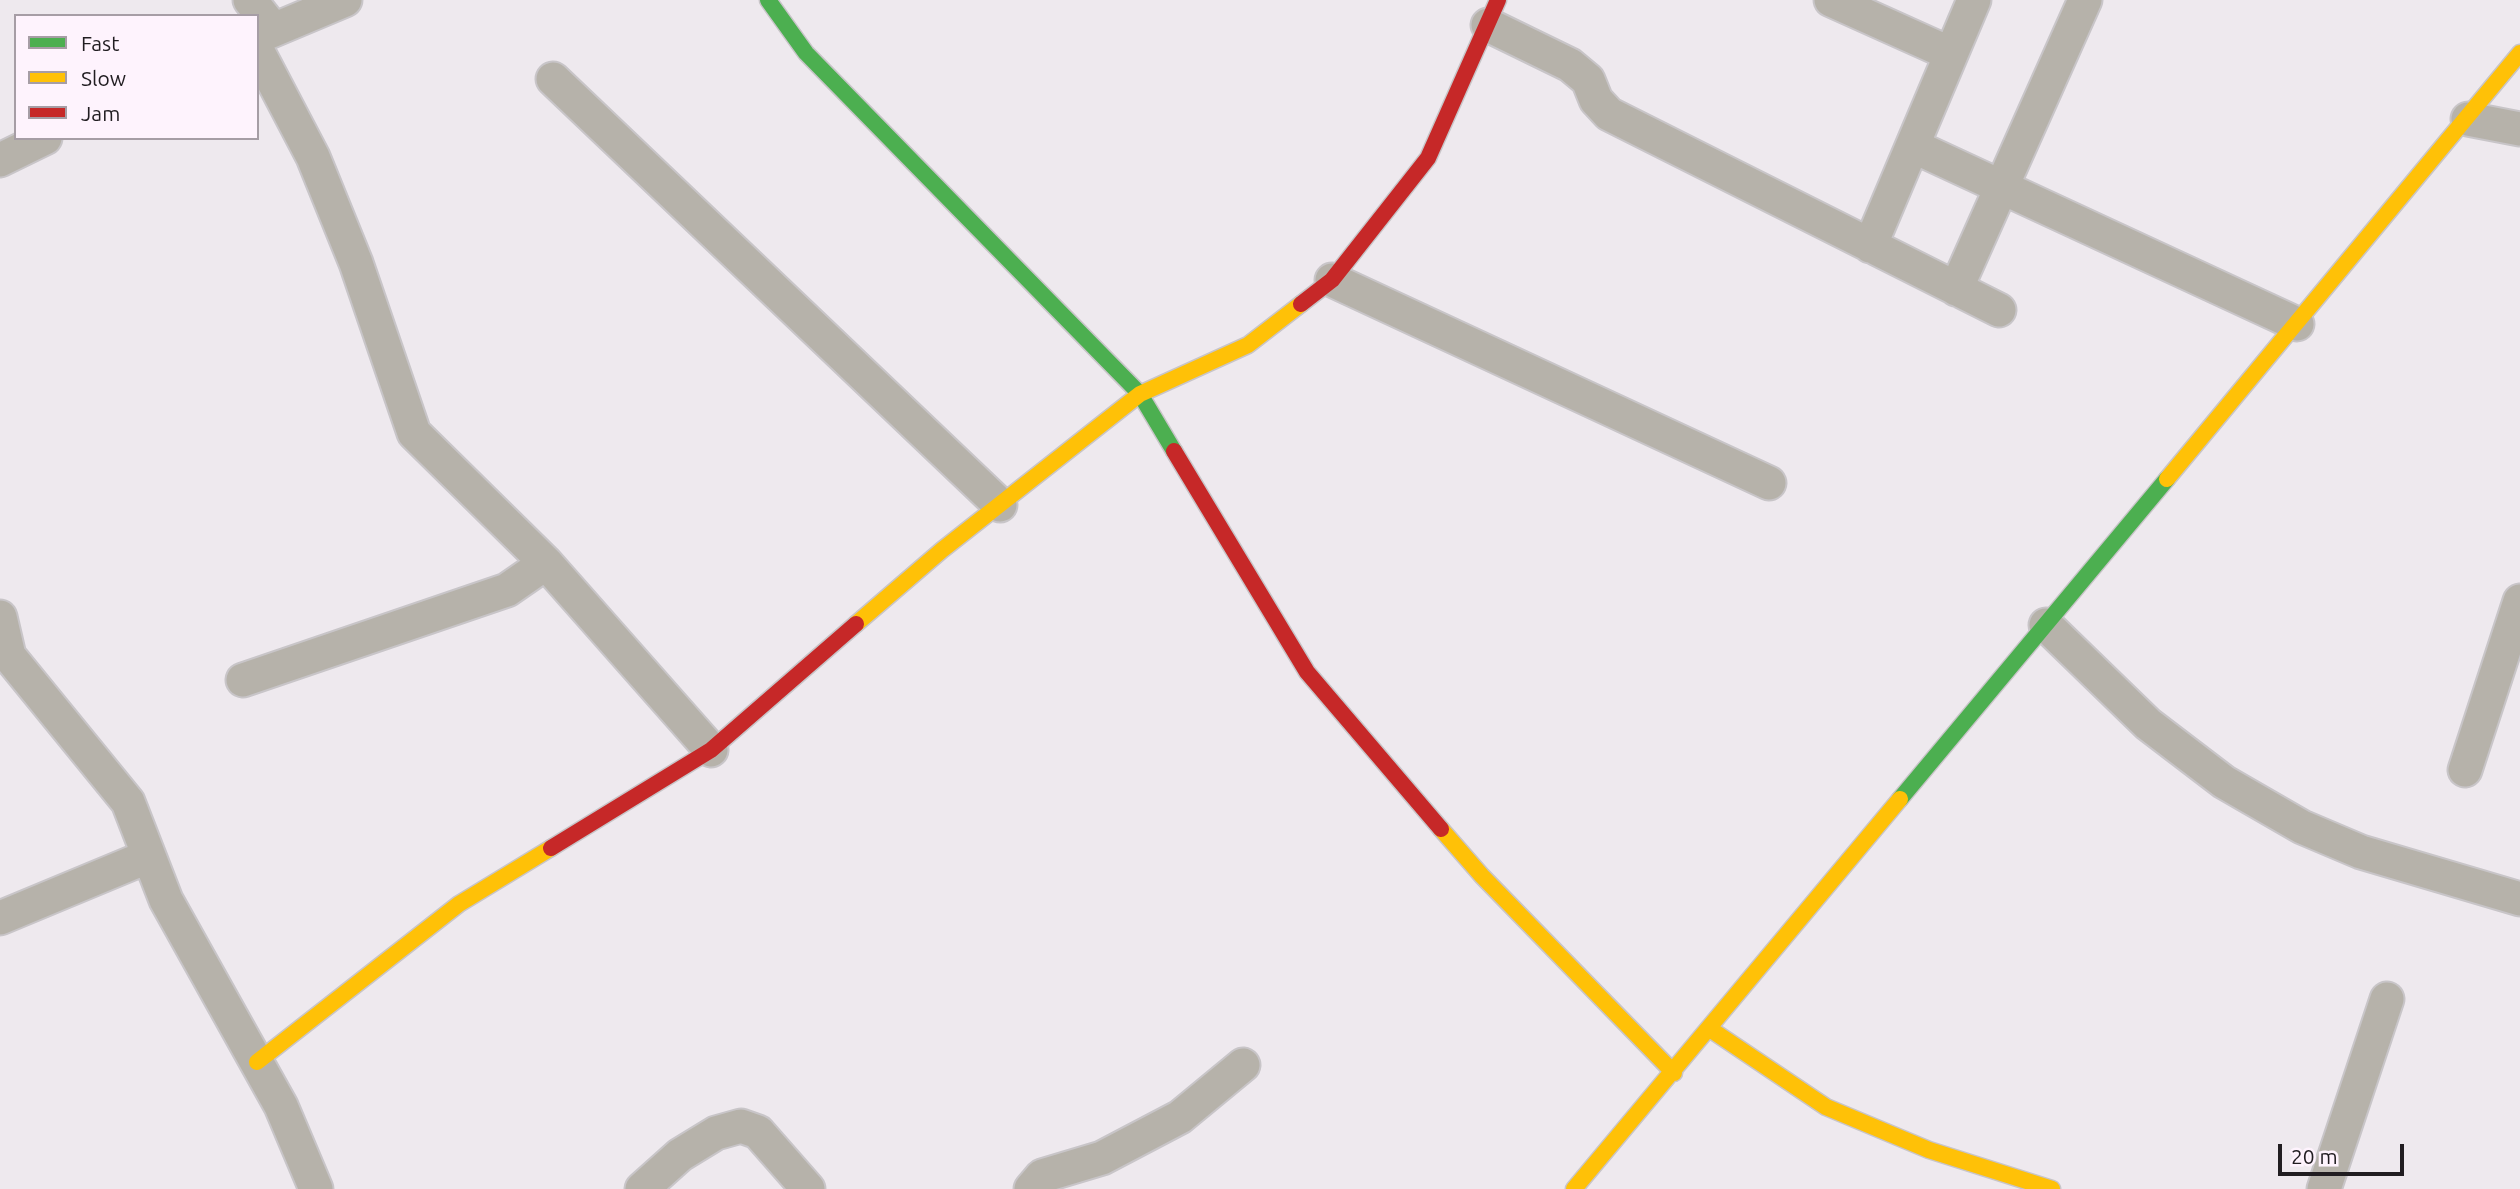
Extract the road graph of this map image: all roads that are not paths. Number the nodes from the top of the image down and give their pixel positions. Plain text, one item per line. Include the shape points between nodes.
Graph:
1 (345, 0) edge
2 (768, 0) edge
3 (1830, 0) edge
4 (1974, 0) edge
5 (2085, 0) edge
6 (1493, 13) edge
7 (262, 39) edge
8 (2520, 53) edge
9 (1951, 54) junction
10 (553, 79) dead end
11 (2468, 119) junction
12 (2520, 129) edge
13 (41, 140) edge
14 (1913, 146) junction
15 (0, 160) edge
16 (2003, 186) junction
17 (1870, 246) junction
18 (1332, 280) junction
19 (1956, 289) junction
20 (1999, 310) dead end
21 (2297, 324) junction
22 (1140, 394) junction
23 (1769, 483) dead end
24 (1000, 505) junction
25 (546, 563) junction
26 (2520, 601) edge
27 (0, 617) edge
28 (2046, 625) junction
29 (243, 680) dead end
30 (711, 750) junction
31 (2465, 769) dead end
32 (149, 856) junction
33 (2520, 900) edge
34 (0, 918) edge
35 (2387, 999) dead end
36 (1710, 1029) junction
37 (257, 1062) junction
38 (1242, 1065) dead end
39 (1674, 1073) junction
40 (316, 1189) edge
41 (642, 1189) edge
42 (808, 1189) edge
43 (1031, 1189) edge
44 (1574, 1189) edge
45 (2052, 1189) edge
46 (2324, 1189) edge

1 - 7 street
2 - 22 street via 806,53
3 - 9 street
4 - 9 street
5 - 16 street
6 - 17 street via 1588,80 1596,100 1609,114
6 - 18 street via 1428,158
7 - 25 street via 351,251 414,433
8 - 11 street
9 - 14 street
10 - 24 street
11 - 12 street
11 - 21 street
13 - 15 street
14 - 16 street
14 - 17 street
16 - 19 street
16 - 21 street
17 - 19 street
18 - 22 street via 1248,345
18 - 23 street
19 - 20 street
21 - 28 street
22 - 24 street
22 - 39 street via 1307,672 1482,876
24 - 30 street
25 - 29 street via 508,590
25 - 30 street
26 - 31 street
27 - 32 street via 9,656 128,802
28 - 33 street via 2148,724 2246,795 2302,827 2361,852
28 - 36 street
30 - 37 street via 459,904
32 - 34 street
32 - 37 street via 166,900
35 - 46 street
36 - 39 street
36 - 45 street via 1826,1107 1929,1150
37 - 40 street
38 - 43 street via 1180,1117 1102,1158 1042,1176
39 - 44 street
41 - 42 street via 680,1155 716,1133 741,1126 758,1132

